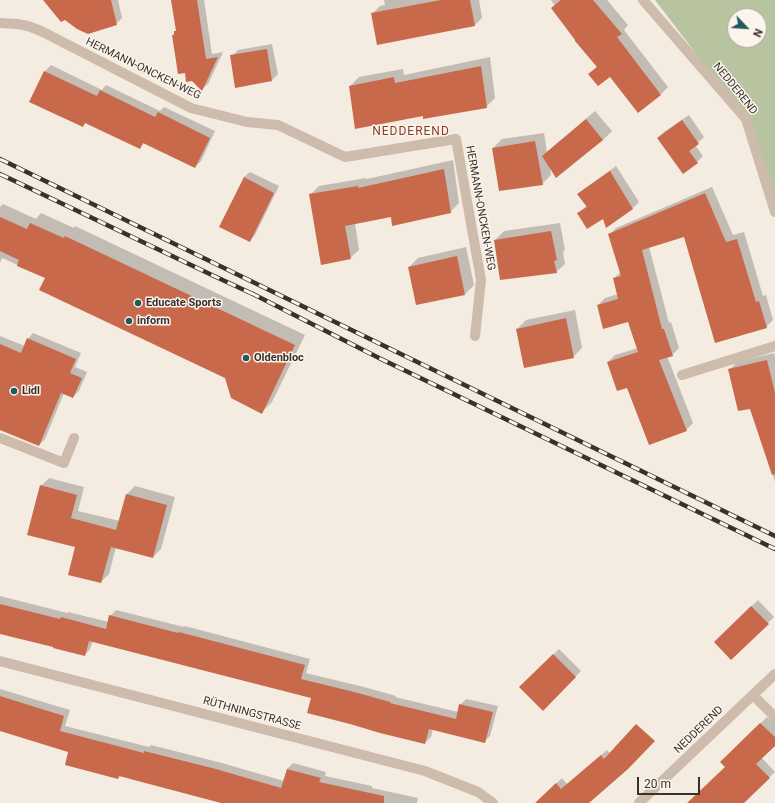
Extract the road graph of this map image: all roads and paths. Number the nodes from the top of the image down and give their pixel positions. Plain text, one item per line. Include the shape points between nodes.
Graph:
1 (643, 0) edge
2 (0, 23) edge
3 (775, 212) edge
4 (475, 336) dead end
5 (775, 346) edge
6 (682, 375) dead end
7 (0, 438) edge
8 (74, 438) dead end
9 (0, 661) edge
10 (775, 674) edge
11 (753, 695) junction
12 (775, 717) edge
13 (493, 803) edge
14 (639, 803) edge

1 - 3 street, NEDDEREND via 746,119
2 - 4 street, HERMANN-ONCKEN-WEG via 28,26 41,31 191,108 247,122 278,125 345,157 456,139 481,280
5 - 6 street
7 - 8 street via 64,463
9 - 13 street, RÜTHNINGSTRASSE via 425,771 478,792
10 - 11 street, NEDDEREND
11 - 12 street
11 - 14 street, NEDDEREND

